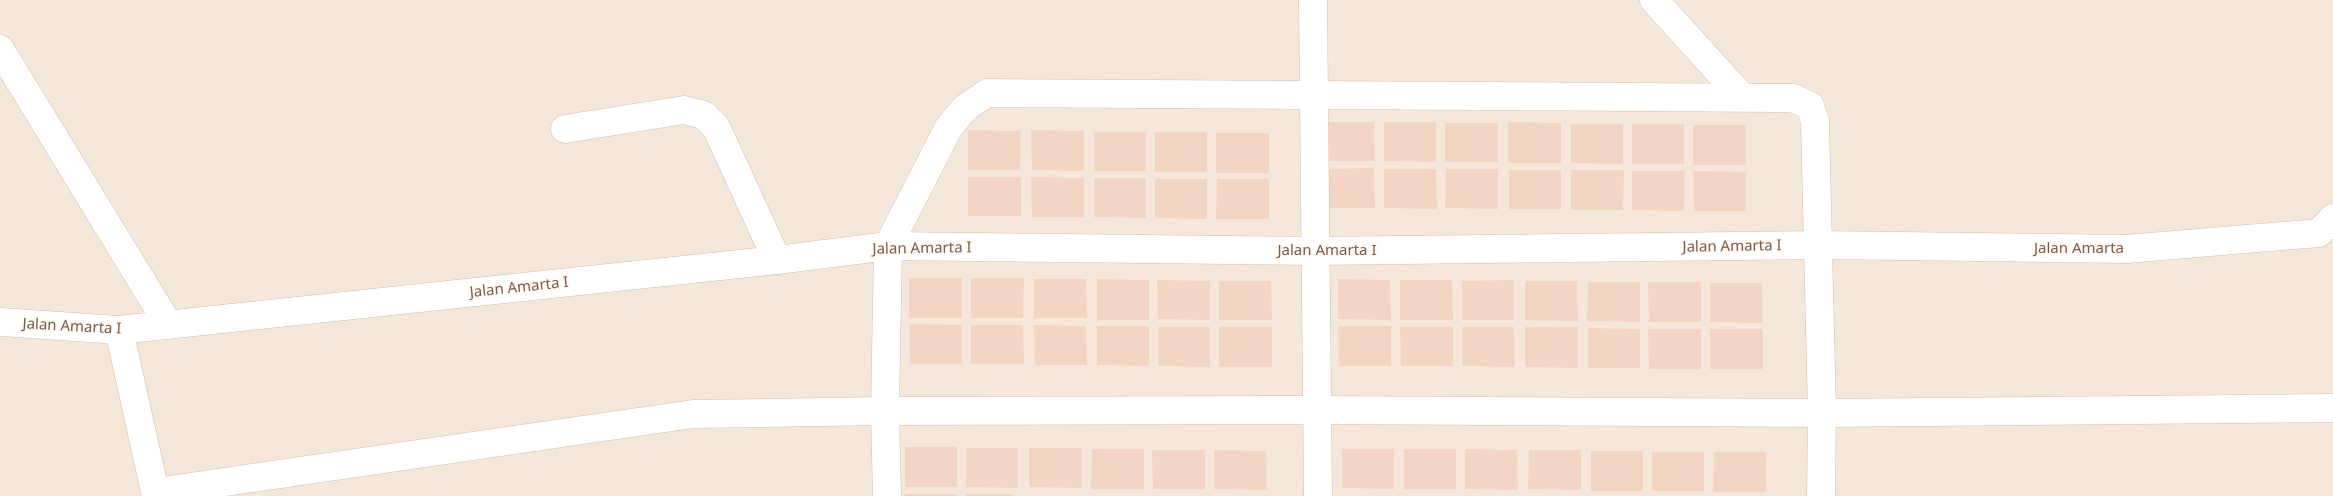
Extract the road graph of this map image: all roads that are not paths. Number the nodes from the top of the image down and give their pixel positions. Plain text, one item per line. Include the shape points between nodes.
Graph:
1 (1313, 0) edge
2 (1654, 0) edge
3 (0, 49) edge
4 (1314, 96) junction
5 (1742, 97) junction
6 (565, 129) dead end
7 (2333, 218) edge
8 (1818, 245) junction
9 (888, 246) junction
10 (1314, 251) junction
11 (777, 260) junction
12 (0, 322) edge
13 (168, 324) junction
14 (119, 330) junction
15 (2333, 408) edge
16 (1317, 410) junction
17 (885, 411) junction
18 (1822, 413) junction
19 (156, 494) edge
20 (887, 496) edge
21 (1318, 496) edge
22 (1822, 496) edge

1 - 4 street
2 - 5 street
3 - 13 street
4 - 5 street
4 - 9 street via 987,93 965,108 950,128
4 - 10 street
5 - 8 street via 1793,98 1810,106 1815,120
6 - 11 street via 684,110 704,115 716,127
7 - 8 street, Jalan Amarta via 2319,233 2126,249
8 - 10 street, Jalan Amarta I
8 - 18 street
9 - 10 street, Jalan Amarta I
9 - 11 street, Jalan Amarta I
9 - 17 street
10 - 16 street
11 - 13 street, Jalan Amarta I
12 - 14 street, Jalan Amarta I
13 - 14 street, Jalan Amarta I
14 - 19 street
15 - 18 street
16 - 17 street
16 - 18 street
16 - 21 street
17 - 19 street via 693,414
17 - 20 street
18 - 22 street

